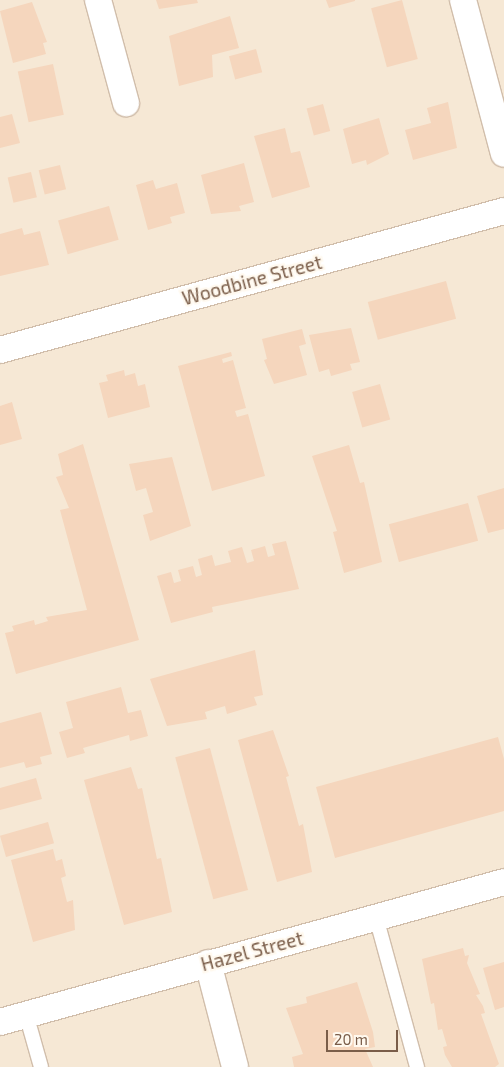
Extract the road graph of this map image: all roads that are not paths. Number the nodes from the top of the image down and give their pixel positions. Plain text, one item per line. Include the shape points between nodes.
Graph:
1 (98, 0) edge
2 (463, 0) edge
3 (126, 103) dead end
4 (504, 154) edge
5 (504, 211) edge
6 (0, 350) edge
7 (504, 882) edge
8 (376, 917) junction
9 (208, 963) junction
10 (26, 1014) junction
11 (0, 1022) edge
12 (41, 1067) edge
13 (235, 1067) edge
14 (417, 1067) edge

1 - 3 street
2 - 4 street
5 - 6 street, Woodbine Street
7 - 8 street, Hazel Street
8 - 9 street, Hazel Street
8 - 14 lane
9 - 10 street, Hazel Street
9 - 13 street
10 - 11 street, Hazel Street
10 - 12 lane

